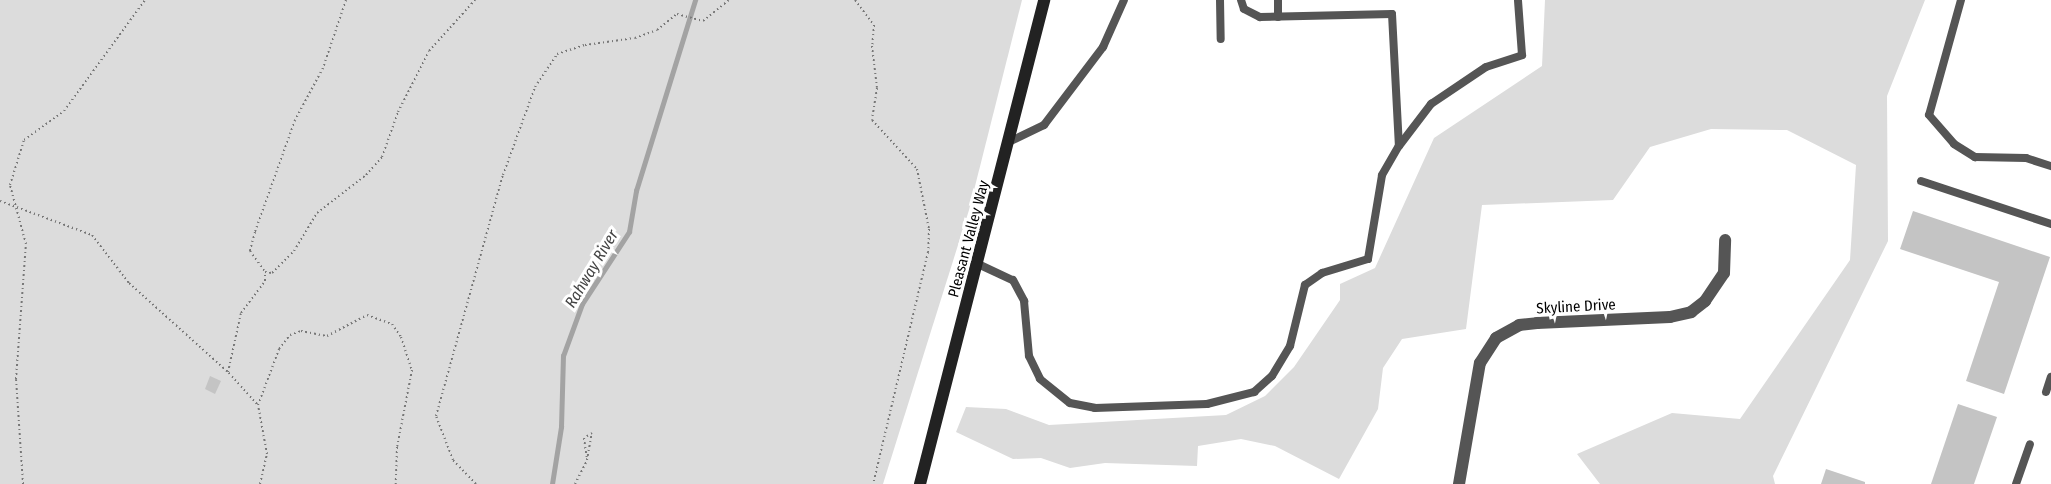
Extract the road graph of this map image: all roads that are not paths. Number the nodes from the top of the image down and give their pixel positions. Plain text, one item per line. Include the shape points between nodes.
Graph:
1 (1044, 0) edge
2 (1124, 0) edge
3 (1220, 0) edge
4 (1241, 0) edge
5 (1278, 0) edge
6 (1518, 0) edge
7 (1961, 0) edge
8 (1278, 16) junction
9 (1221, 39) dead end
10 (1011, 141) junction
11 (1399, 146) junction
12 (2051, 166) edge
13 (1921, 181) dead end
14 (2051, 224) edge
15 (1725, 240) dead end
16 (978, 264) junction
17 (2051, 378) edge
18 (2046, 392) dead end
19 (2030, 444) dead end
20 (920, 484) edge
21 (1459, 484) edge
22 (2016, 484) edge

1 - 10 main road, Pleasant Valley Way
2 - 10 lane via 1103,47 1081,71 1044,125
3 - 9 lane
4 - 8 lane via 1251,15
5 - 8 lane
6 - 11 lane via 1522,55 1486,67 1459,82 1431,104
7 - 12 lane via 1929,115 1954,144 1975,157 2026,158
8 - 11 lane via 1392,14
10 - 16 main road, Pleasant Valley Way
11 - 16 lane via 1382,175 1368,259 1322,273 1305,285 1290,346 1272,376 1254,392 1234,400 1095,408 1070,403 1040,379 1033,363 1024,301 1013,280
13 - 14 lane
15 - 21 street, Skyline Drive via 1724,273 1711,294 1691,312 1670,317 1537,322 1519,325 1496,338 1480,363
16 - 20 main road, Pleasant Valley Way
17 - 18 lane
19 - 22 lane

